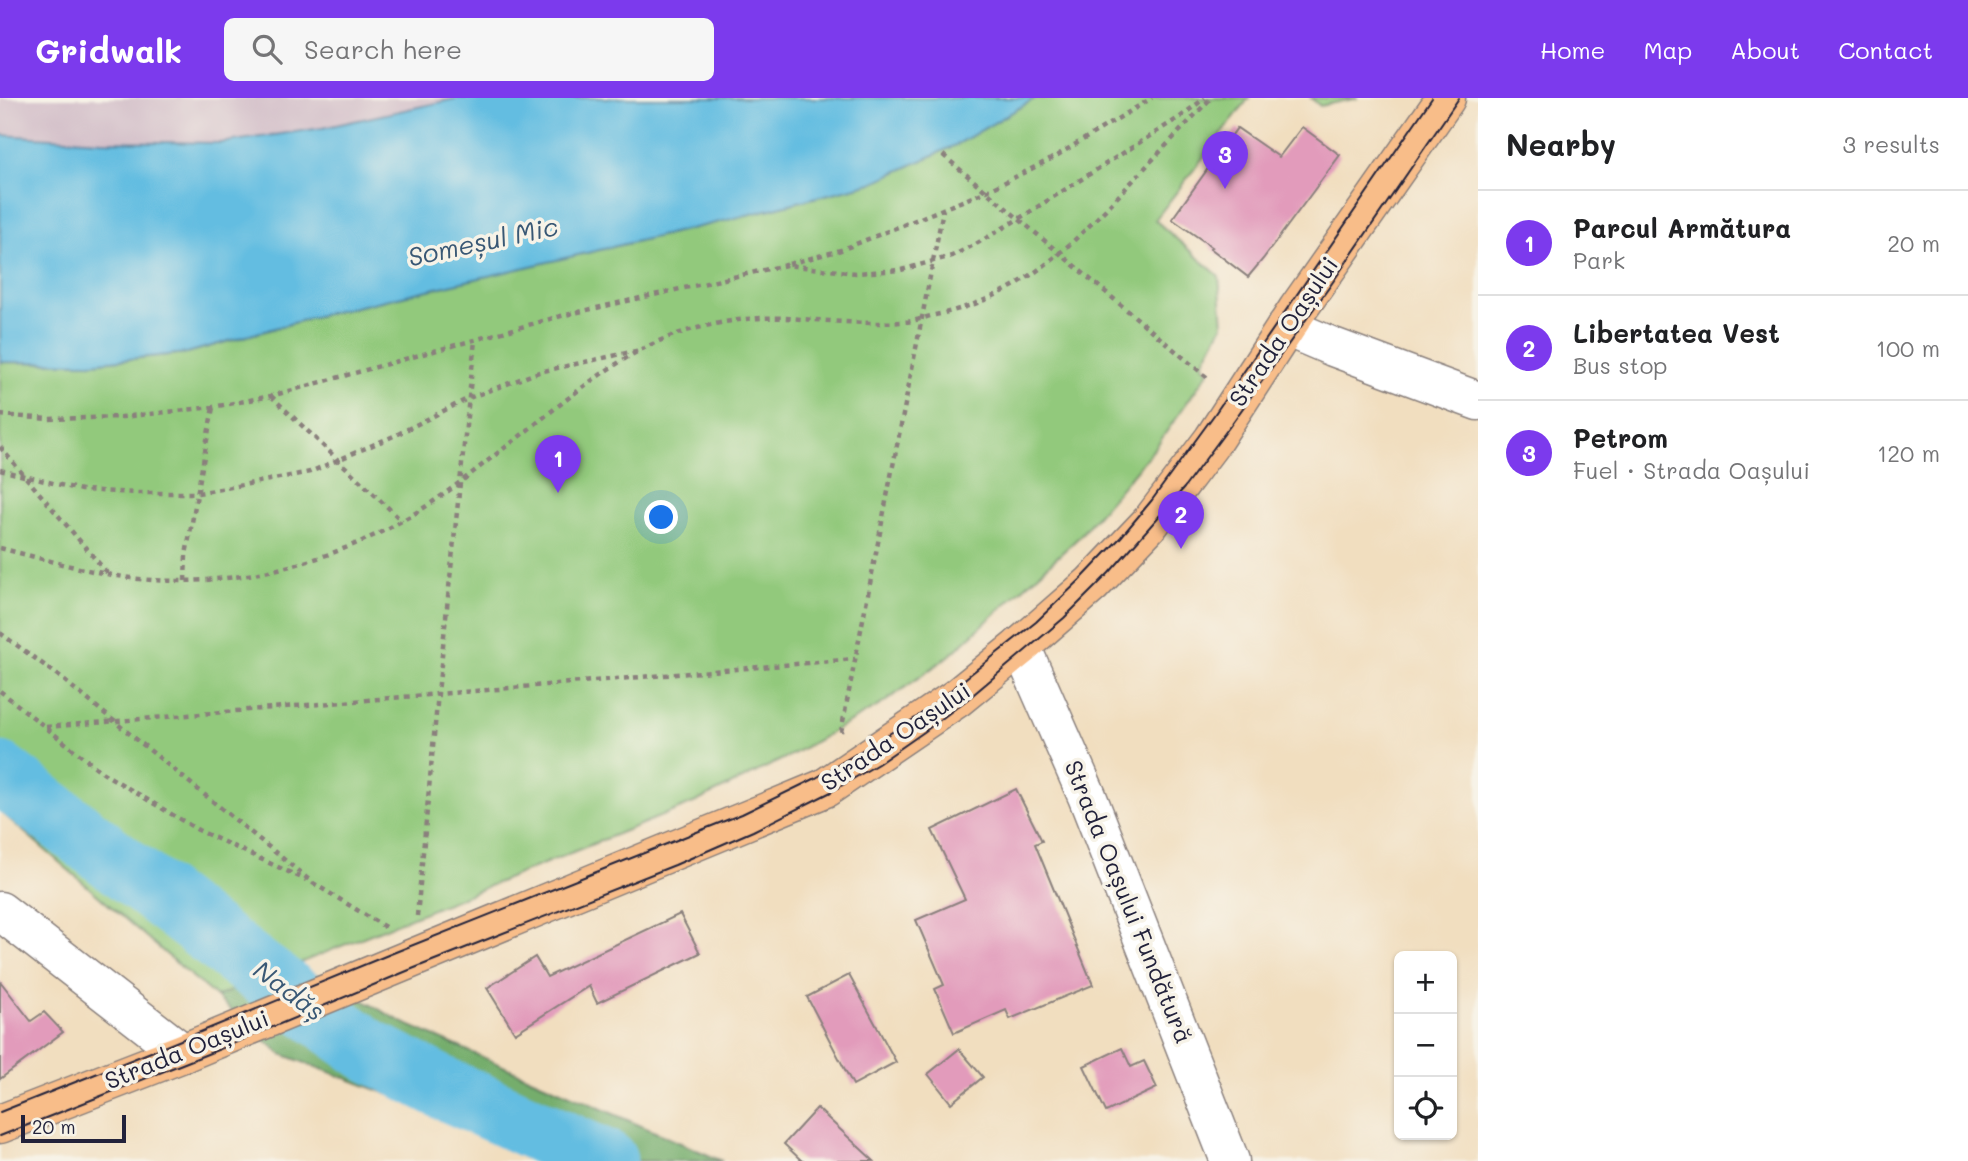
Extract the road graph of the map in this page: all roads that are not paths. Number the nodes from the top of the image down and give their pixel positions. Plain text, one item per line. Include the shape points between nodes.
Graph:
1 (1446, 98) edge
2 (1294, 330) junction
3 (1478, 401) edge
4 (1021, 646) junction
5 (0, 911) edge
6 (200, 1046) junction
7 (0, 1124) edge
8 (1230, 1161) edge

1 - 2 main road, Strada Oașului
2 - 3 street
2 - 4 main road, Strada Oașului via 1151,522 1092,584
4 - 6 main road, Strada Oașului via 957,698 825,788
4 - 8 street, Strada Oașului Fundătură via 1087,796
5 - 6 street
6 - 7 main road, Strada Oașului

